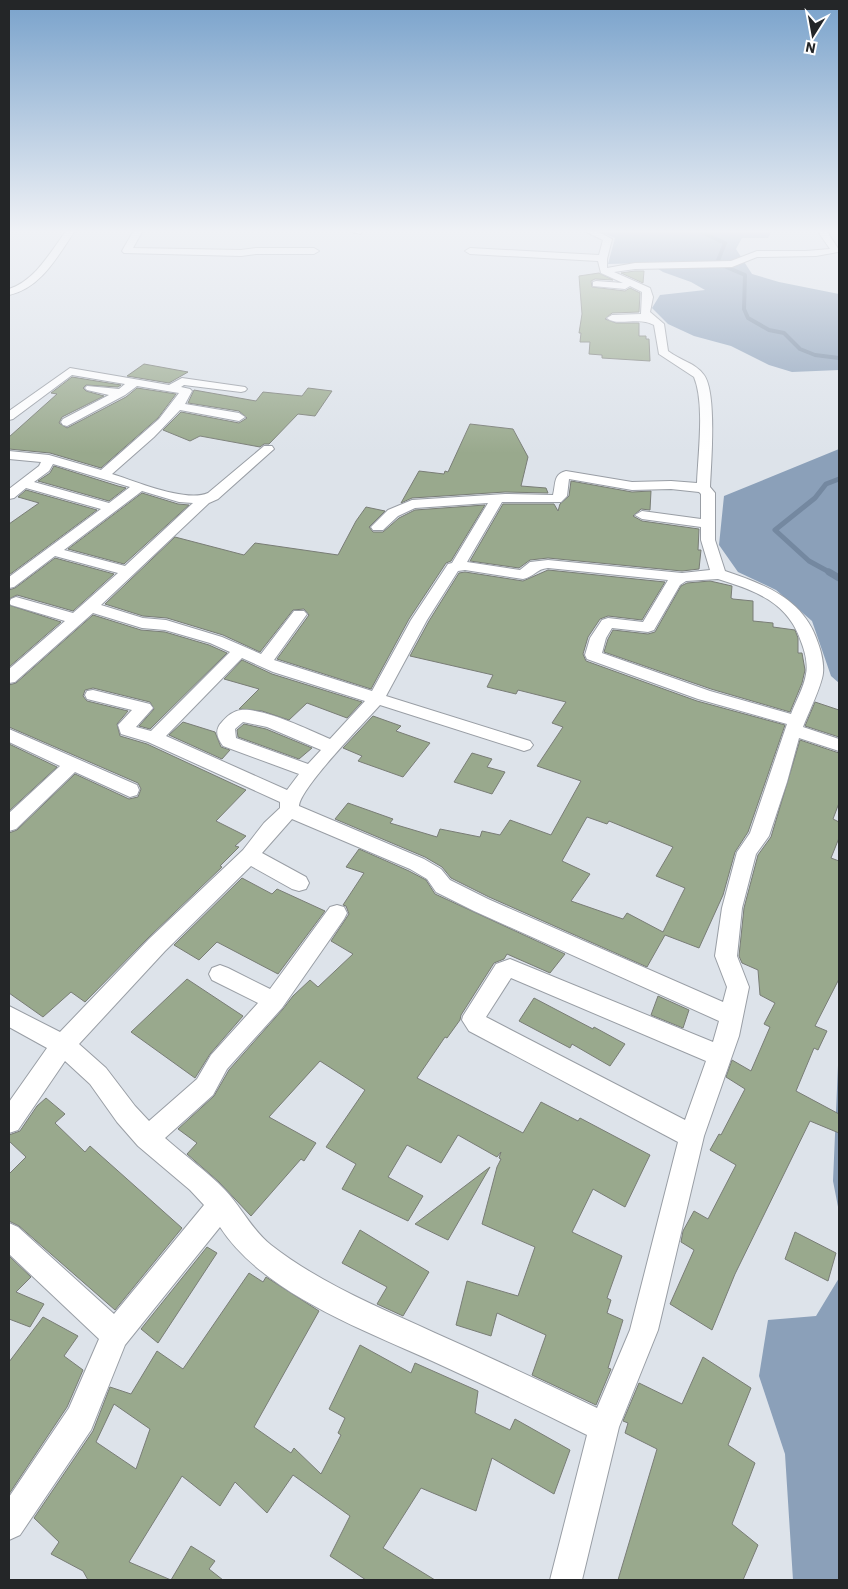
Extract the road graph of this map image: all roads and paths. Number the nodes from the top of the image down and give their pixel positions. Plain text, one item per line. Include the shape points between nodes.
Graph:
1 (646, 304) edge
2 (648, 317) junction
3 (612, 318) dead end
4 (136, 381) junction
5 (91, 388) dead end
6 (171, 388) junction
7 (242, 389) dead end
8 (121, 393) junction
9 (176, 406) junction
10 (9, 416) edge
11 (239, 417) dead end
12 (67, 422) dead end
13 (268, 449) dead end
14 (9, 455) edge
15 (49, 459) junction
16 (104, 474) junction
17 (23, 483) junction
18 (139, 487) junction
19 (703, 488) junction
20 (9, 495) edge
21 (497, 499) junction
22 (204, 500) junction
23 (112, 508) junction
24 (642, 515) dead end
25 (709, 524) junction
26 (378, 527) dead end
27 (52, 551) junction
28 (457, 566) junction
29 (127, 571) junction
30 (718, 574) junction
31 (682, 577) junction
32 (9, 584) edge
33 (11, 601) edge
34 (90, 607) junction
35 (299, 614) dead end
36 (76, 618) junction
37 (239, 652) junction
38 (264, 662) junction
39 (9, 678) edge
40 (94, 695) dead end
41 (376, 699) junction
42 (795, 726) junction
43 (9, 735) edge
44 (154, 738) junction
45 (839, 745) edge
46 (524, 746) dead end
47 (333, 748) junction
48 (73, 764) junction
49 (311, 772) junction
50 (130, 790) dead end
51 (289, 804) junction
52 (9, 824) edge
53 (250, 855) junction
54 (299, 883) dead end
55 (337, 913) dead end
56 (220, 974) dead end
57 (274, 1001) junction
58 (9, 1016) edge
59 (731, 1016) junction
60 (63, 1045) junction
61 (720, 1056) junction
62 (9, 1122) edge
63 (692, 1136) junction
64 (147, 1138) junction
65 (221, 1205) junction
66 (9, 1236) edge
67 (115, 1335) junction
68 (604, 1427) junction
69 (9, 1524) edge
70 (566, 1580) edge

1 - 2 street
2 - 3 street
2 - 19 street via 659,324 663,352 702,381 705,414
4 - 6 street
4 - 8 street
4 - 10 street via 70,370
5 - 8 street
6 - 7 street via 182,381
6 - 9 street via 186,392
8 - 12 street
9 - 11 street
9 - 16 street via 153,432
13 - 22 street
14 - 15 street
15 - 16 street
15 - 17 street via 44,468
16 - 18 street
17 - 20 street
17 - 23 street
18 - 22 street via 179,498
18 - 23 street
19 - 21 street via 671,484 632,486 566,475 560,496 556,499
19 - 25 street via 708,493
21 - 26 street via 407,505
21 - 28 street
22 - 29 street
23 - 27 street
24 - 25 street
25 - 30 street via 708,540
27 - 29 street
27 - 32 street
28 - 31 street via 523,574 534,565 548,564
28 - 41 street via 450,570 419,620
29 - 34 street
30 - 31 street
30 - 42 street via 759,586 793,610 805,626 815,673
31 - 42 street via 674,582 650,627 608,623 598,638 593,655
33 - 36 street
34 - 36 street
34 - 37 street via 142,624 166,625 216,640
35 - 38 street
36 - 39 street
37 - 38 street
37 - 44 street
38 - 41 street
40 - 44 street via 140,705 144,708 127,725 127,730
41 - 46 street
41 - 47 street
42 - 45 street
42 - 59 street via 759,836 747,852 732,908 726,956 738,987
43 - 48 street
44 - 51 street
47 - 49 street
47 - 49 street via 253,717 236,718 226,728 229,742
48 - 50 street
48 - 52 street
49 - 51 street
51 - 53 street
51 - 59 street via 417,864 434,874 443,886 482,905
53 - 54 street
53 - 60 street via 157,945
55 - 57 street
56 - 57 street
57 - 64 street via 219,1062 205,1087
58 - 60 street
59 - 61 street
60 - 62 street
60 - 64 street via 98,1076
61 - 63 street
61 - 63 street via 510,968 504,970 474,1016 477,1024
63 - 68 street via 644,1330
64 - 65 street via 199,1181
65 - 67 street
65 - 68 street via 239,1232 261,1254 308,1287
66 - 67 street
67 - 69 street via 80,1419
68 - 70 street

